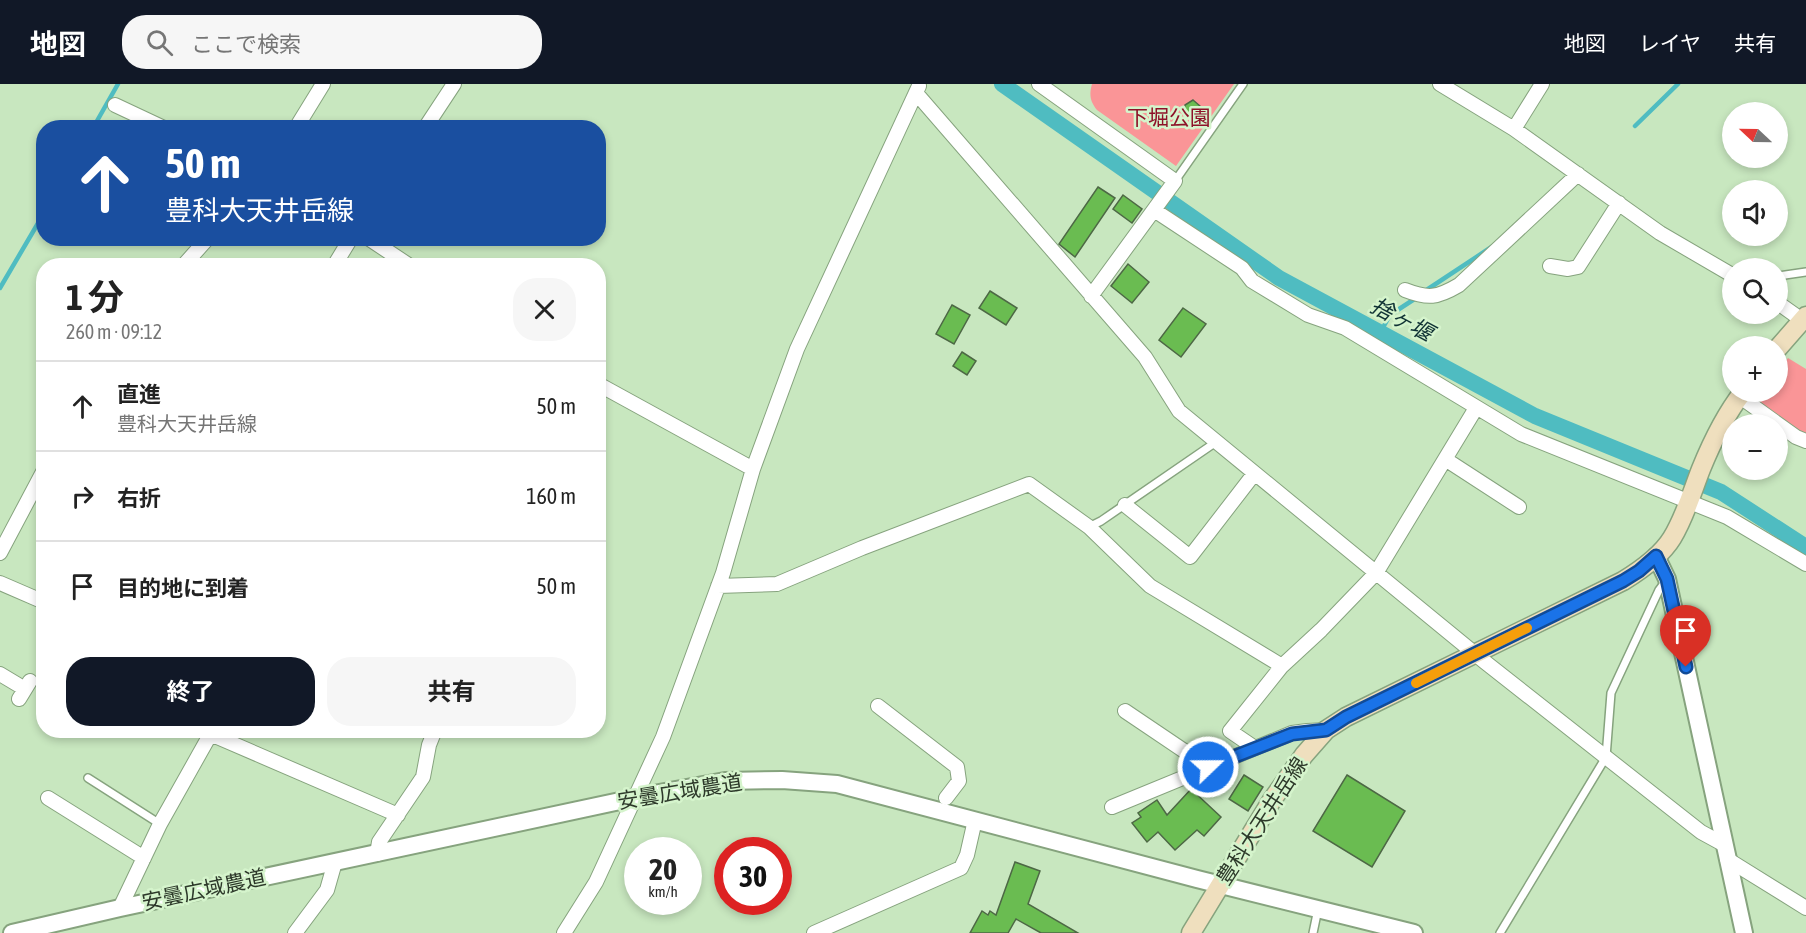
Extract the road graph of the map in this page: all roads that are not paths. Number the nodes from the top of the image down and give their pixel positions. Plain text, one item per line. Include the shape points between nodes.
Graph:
1 (323, 84) edge
2 (454, 84) edge
3 (1039, 84) edge
4 (1243, 84) edge
5 (1440, 84) edge
6 (1542, 84) edge
7 (918, 88) edge
8 (115, 105) dead end
9 (147, 120) edge
10 (301, 120) edge
11 (434, 120) edge
12 (1514, 129) junction
13 (1578, 174) junction
14 (1174, 184) junction
15 (1619, 203) junction
16 (1154, 210) junction
17 (201, 246) edge
18 (380, 246) edge
19 (190, 258) edge
20 (398, 258) edge
21 (1550, 266) dead end
22 (1722, 269) edge
23 (1806, 272) edge
24 (1788, 275) edge
25 (1405, 290) dead end
26 (1092, 296) junction
27 (1788, 309) edge
28 (1804, 318) edge
29 (1788, 336) edge
30 (606, 388) edge
31 (1736, 402) edge
32 (1751, 402) edge
33 (1476, 408) junction
34 (1806, 441) edge
35 (1216, 442) junction
36 (1445, 459) junction
37 (753, 469) junction
38 (1254, 474) junction
39 (36, 485) edge
40 (1690, 498) junction
41 (1125, 505) junction
42 (1519, 507) dead end
43 (1089, 527) junction
44 (0, 553) edge
45 (1656, 556) junction
46 (1806, 564) edge
47 (1376, 573) junction
48 (1667, 579) junction
49 (0, 583) edge
50 (718, 586) junction
51 (36, 599) edge
52 (1475, 653) junction
53 (1282, 666) junction
54 (0, 674) edge
55 (25, 690) dead end
56 (878, 705) dead end
57 (1125, 711) dead end
58 (1326, 730) junction
59 (203, 738) edge
60 (217, 738) edge
61 (432, 738) edge
62 (1255, 748) junction
63 (1606, 757) junction
64 (1208, 767) junction
65 (88, 778) dead end
66 (638, 797) junction
67 (48, 798) dead end
68 (946, 798) dead end
69 (1112, 807) dead end
70 (398, 815) junction
71 (975, 819) junction
72 (160, 824) junction
73 (1725, 852) junction
74 (377, 854) junction
75 (144, 858) junction
76 (335, 862) junction
77 (1222, 885) junction
78 (120, 908) junction
79 (1806, 908) edge
80 (1318, 909) junction
81 (830, 930) edge
82 (12, 933) edge
83 (296, 933) edge
84 (564, 933) edge
85 (814, 933) edge
86 (1191, 933) edge
87 (1313, 933) edge
88 (1414, 933) edge
89 (1500, 933) edge
90 (1744, 933) edge

1 - 10 street
2 - 11 street
3 - 14 street
4 - 14 lane
5 - 12 street
6 - 12 street
7 - 26 street
7 - 37 street via 797,349
8 - 9 street
12 - 13 street
13 - 15 street
13 - 25 street via 1459,285 1443,295 1423,297
14 - 16 street
15 - 21 street via 1578,267
15 - 22 street
16 - 26 street
16 - 33 street via 1242,268 1252,281 1308,315 1345,328
17 - 19 street
18 - 20 street
23 - 24 lane
26 - 35 street via 1145,357 1179,411
27 - 28 street
28 - 29 main road
30 - 37 street
31 - 40 main road, 豊科大天井岳線 via 1713,441
32 - 34 street
33 - 36 street
33 - 40 street via 1521,434
35 - 38 street
35 - 41 lane
36 - 42 street
36 - 47 street
37 - 50 street
38 - 41 street via 1190,557
38 - 47 street
39 - 44 street
40 - 45 main road, 豊科大天井岳線 via 1671,540
40 - 46 street
41 - 43 lane
43 - 50 street via 1029,484 777,584
43 - 53 street via 1150,586
45 - 48 street
45 - 52 main road, 豊科大天井岳線 via 1623,581
47 - 52 street
47 - 53 street
48 - 63 lane via 1611,693
48 - 73 street
49 - 51 street
50 - 66 street
52 - 58 main road, 豊科大天井岳線
52 - 63 street
53 - 62 street via 1230,731
54 - 55 street
56 - 68 street via 957,767 959,781
57 - 64 street
58 - 62 street via 1292,734
58 - 77 main road, 豊科大天井岳線 via 1272,800
59 - 72 street
60 - 70 street
61 - 70 street via 423,777
62 - 64 street
63 - 73 street
63 - 89 lane
64 - 69 street
65 - 72 lane
66 - 71 street, 安曇広域農道 via 725,781 782,780 837,784
66 - 74 street, 安曇広域農道
66 - 84 street via 596,882
67 - 75 street
70 - 74 street via 379,842
71 - 77 street, 安曇広域農道
71 - 81 street via 961,868
72 - 75 street
73 - 79 street
73 - 90 street
74 - 76 street, 安曇広域農道
75 - 78 street
76 - 78 street, 安曇広域農道
76 - 83 street via 327,890
77 - 80 street, 安曇広域農道
77 - 86 main road, 豊科大天井岳線
78 - 82 street, 安曇広域農道
80 - 87 lane
80 - 88 street, 安曇広域農道
81 - 85 street

